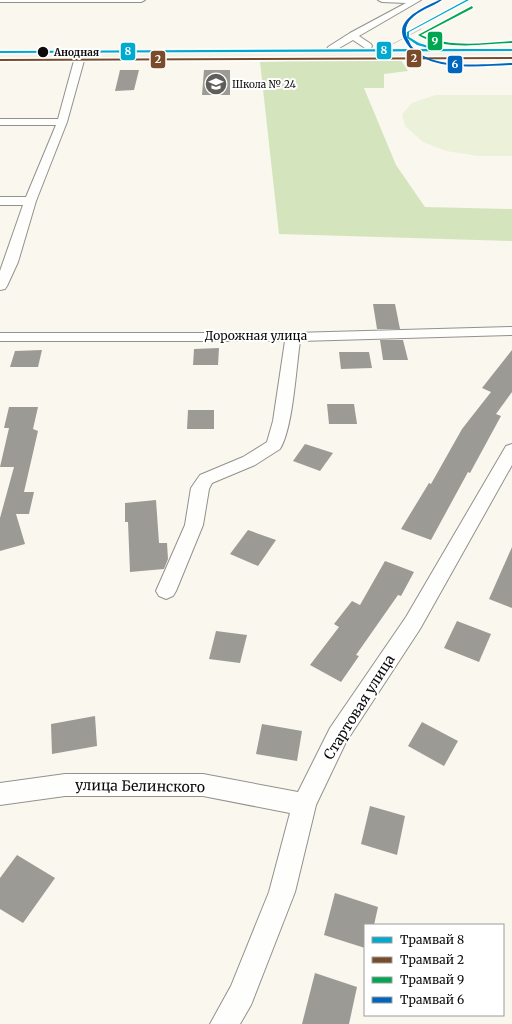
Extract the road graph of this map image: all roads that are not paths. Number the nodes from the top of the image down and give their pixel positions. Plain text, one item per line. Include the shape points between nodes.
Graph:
1 (0, 0) edge
2 (141, 0) edge
3 (382, 0) edge
4 (416, 0) edge
5 (354, 35) junction
6 (512, 45) edge
7 (368, 46) junction
8 (331, 49) junction
9 (512, 55) edge
10 (0, 57) edge
11 (80, 57) junction
12 (312, 57) junction
13 (0, 122) edge
14 (62, 122) junction
15 (0, 201) edge
16 (30, 201) junction
17 (0, 286) edge
18 (512, 331) edge
19 (0, 337) edge
20 (293, 337) junction
21 (512, 450) edge
22 (166, 591) dead end
23 (0, 794) edge
24 (304, 804) junction
25 (224, 1024) edge

1 - 2 street
3 - 4 street
4 - 5 street
5 - 7 street
5 - 8 street
6 - 7 main road
7 - 8 main road
8 - 12 main road
9 - 12 main road
10 - 11 main road
11 - 12 main road
11 - 14 street
13 - 14 street
14 - 16 street
15 - 16 street
16 - 17 street via 11,262
18 - 20 street, Дорожная улица
19 - 20 street, Дорожная улица
20 - 22 street via 281,421 274,445 249,461 206,479 200,488 194,525
21 - 24 street, Стартовая улица via 413,623 338,736
23 - 24 street, улица Белинского via 65,785 203,785
24 - 25 street, Стартовая улица via 282,892 241,994

